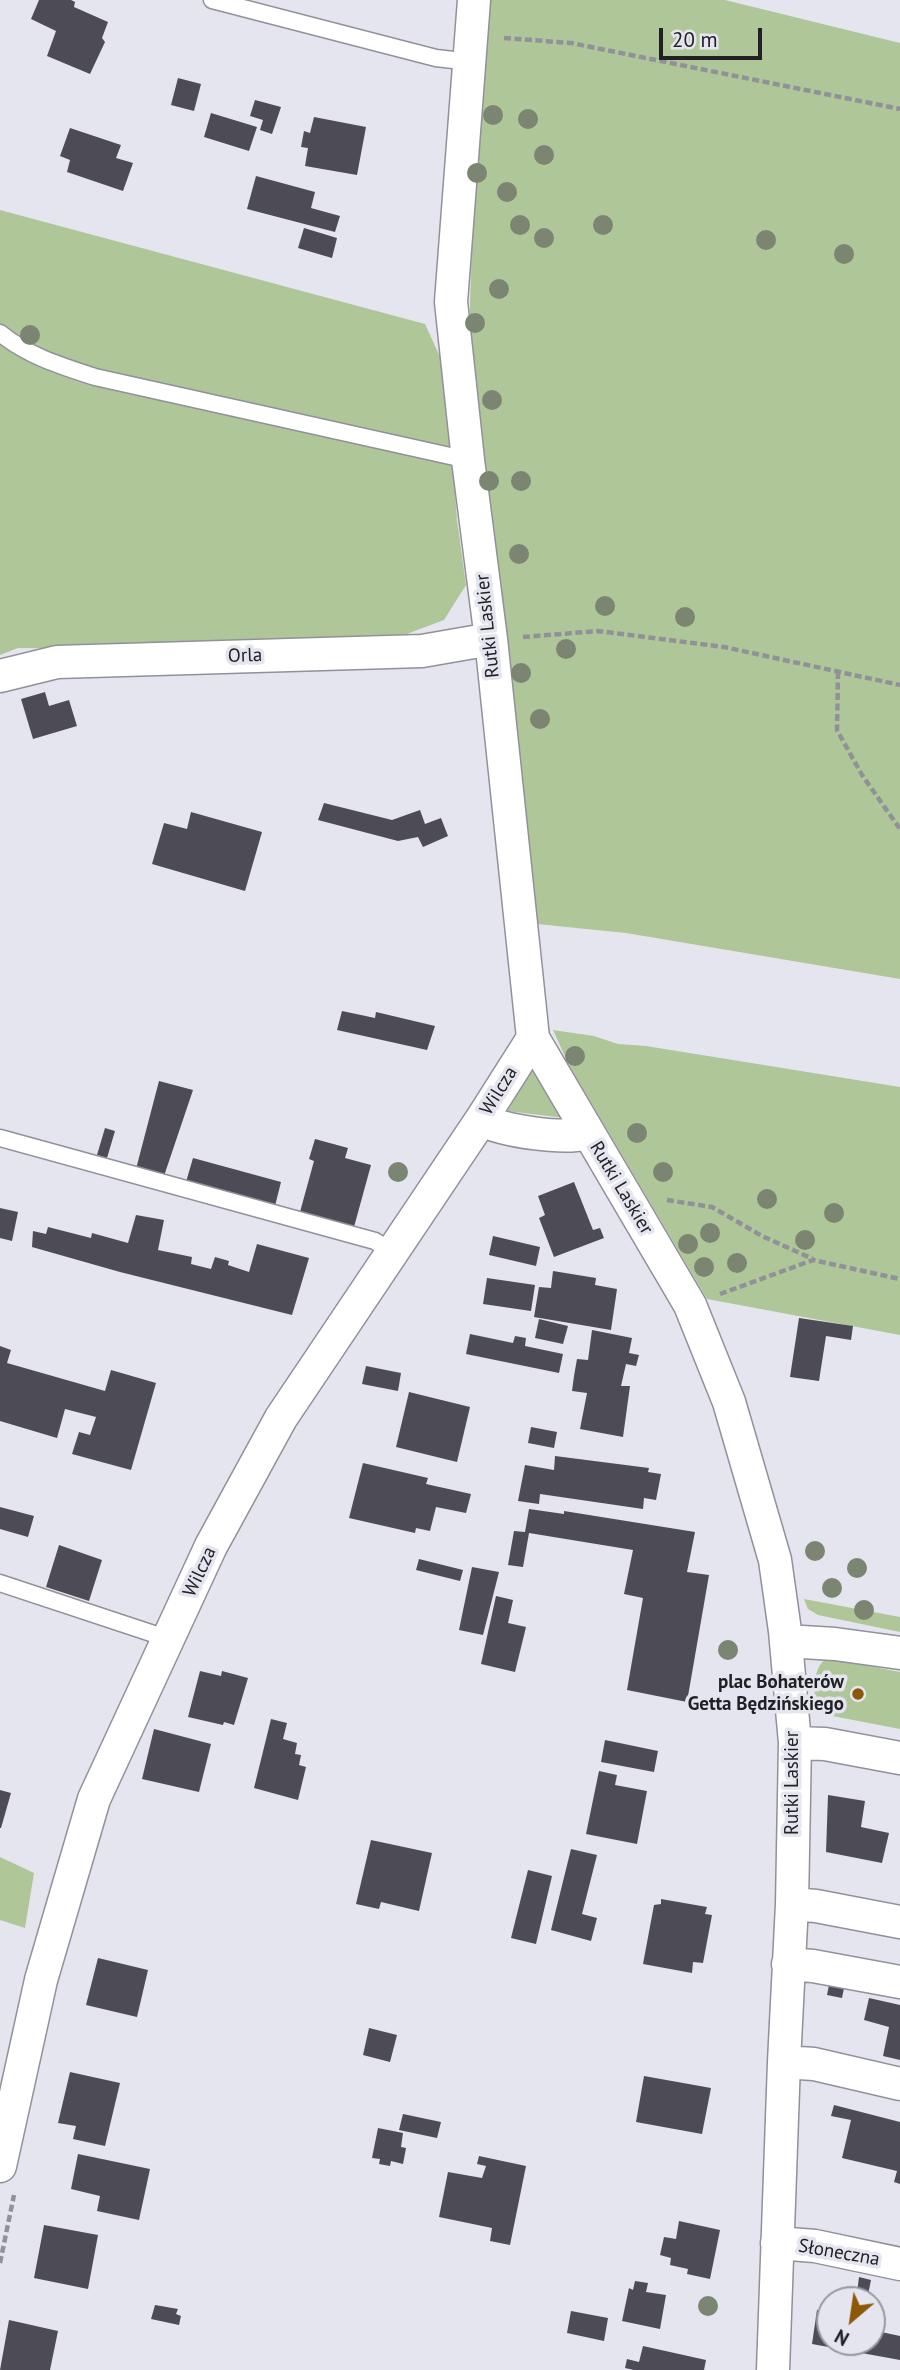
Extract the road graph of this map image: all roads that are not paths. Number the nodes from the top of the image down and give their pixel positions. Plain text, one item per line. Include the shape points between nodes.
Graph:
1 (212, 0) edge
2 (474, 0) edge
3 (471, 48) junction
4 (0, 333) edge
5 (468, 460) junction
6 (491, 639) junction
7 (0, 676) edge
8 (533, 1038) junction
9 (481, 1120) junction
10 (588, 1133) junction
11 (0, 1138) edge
12 (393, 1253) junction
13 (0, 1583) edge
14 (169, 1639) junction
15 (786, 1642) junction
16 (900, 1653) edge
17 (795, 1743) junction
18 (900, 1758) edge
19 (792, 1904) junction
20 (900, 1922) edge
21 (789, 1964) junction
22 (900, 1982) edge
23 (783, 2062) junction
24 (900, 2084) edge
25 (8, 2176) edge
26 (777, 2243) junction
27 (900, 2264) edge
28 (774, 2370) edge

1 - 3 lane via 436,58
2 - 3 street, Rutki Laskier
3 - 5 street, Rutki Laskier via 451,302
4 - 5 lane via 47,362 95,377
5 - 6 street, Rutki Laskier
6 - 7 street, Orla via 422,651 57,662
6 - 8 street, Rutki Laskier
8 - 9 street, Wilcza
8 - 10 street, Rutki Laskier
9 - 10 street via 496,1127 573,1137
9 - 12 street, Wilcza
10 - 15 street, Rutki Laskier via 690,1305 729,1402 775,1560
11 - 12 lane via 375,1241
12 - 14 street, Wilcza via 281,1418 211,1546
13 - 14 lane
14 - 25 street, Wilcza via 94,1799 41,1980
15 - 16 street
15 - 17 street, Rutki Laskier
17 - 18 street
17 - 19 street, Rutki Laskier
19 - 20 street
19 - 21 street, Rutki Laskier
21 - 22 street
21 - 23 street, Rutki Laskier
23 - 24 street via 814,2064
23 - 26 street, Rutki Laskier
26 - 27 street, Słoneczna
26 - 28 street, Rutki Laskier

